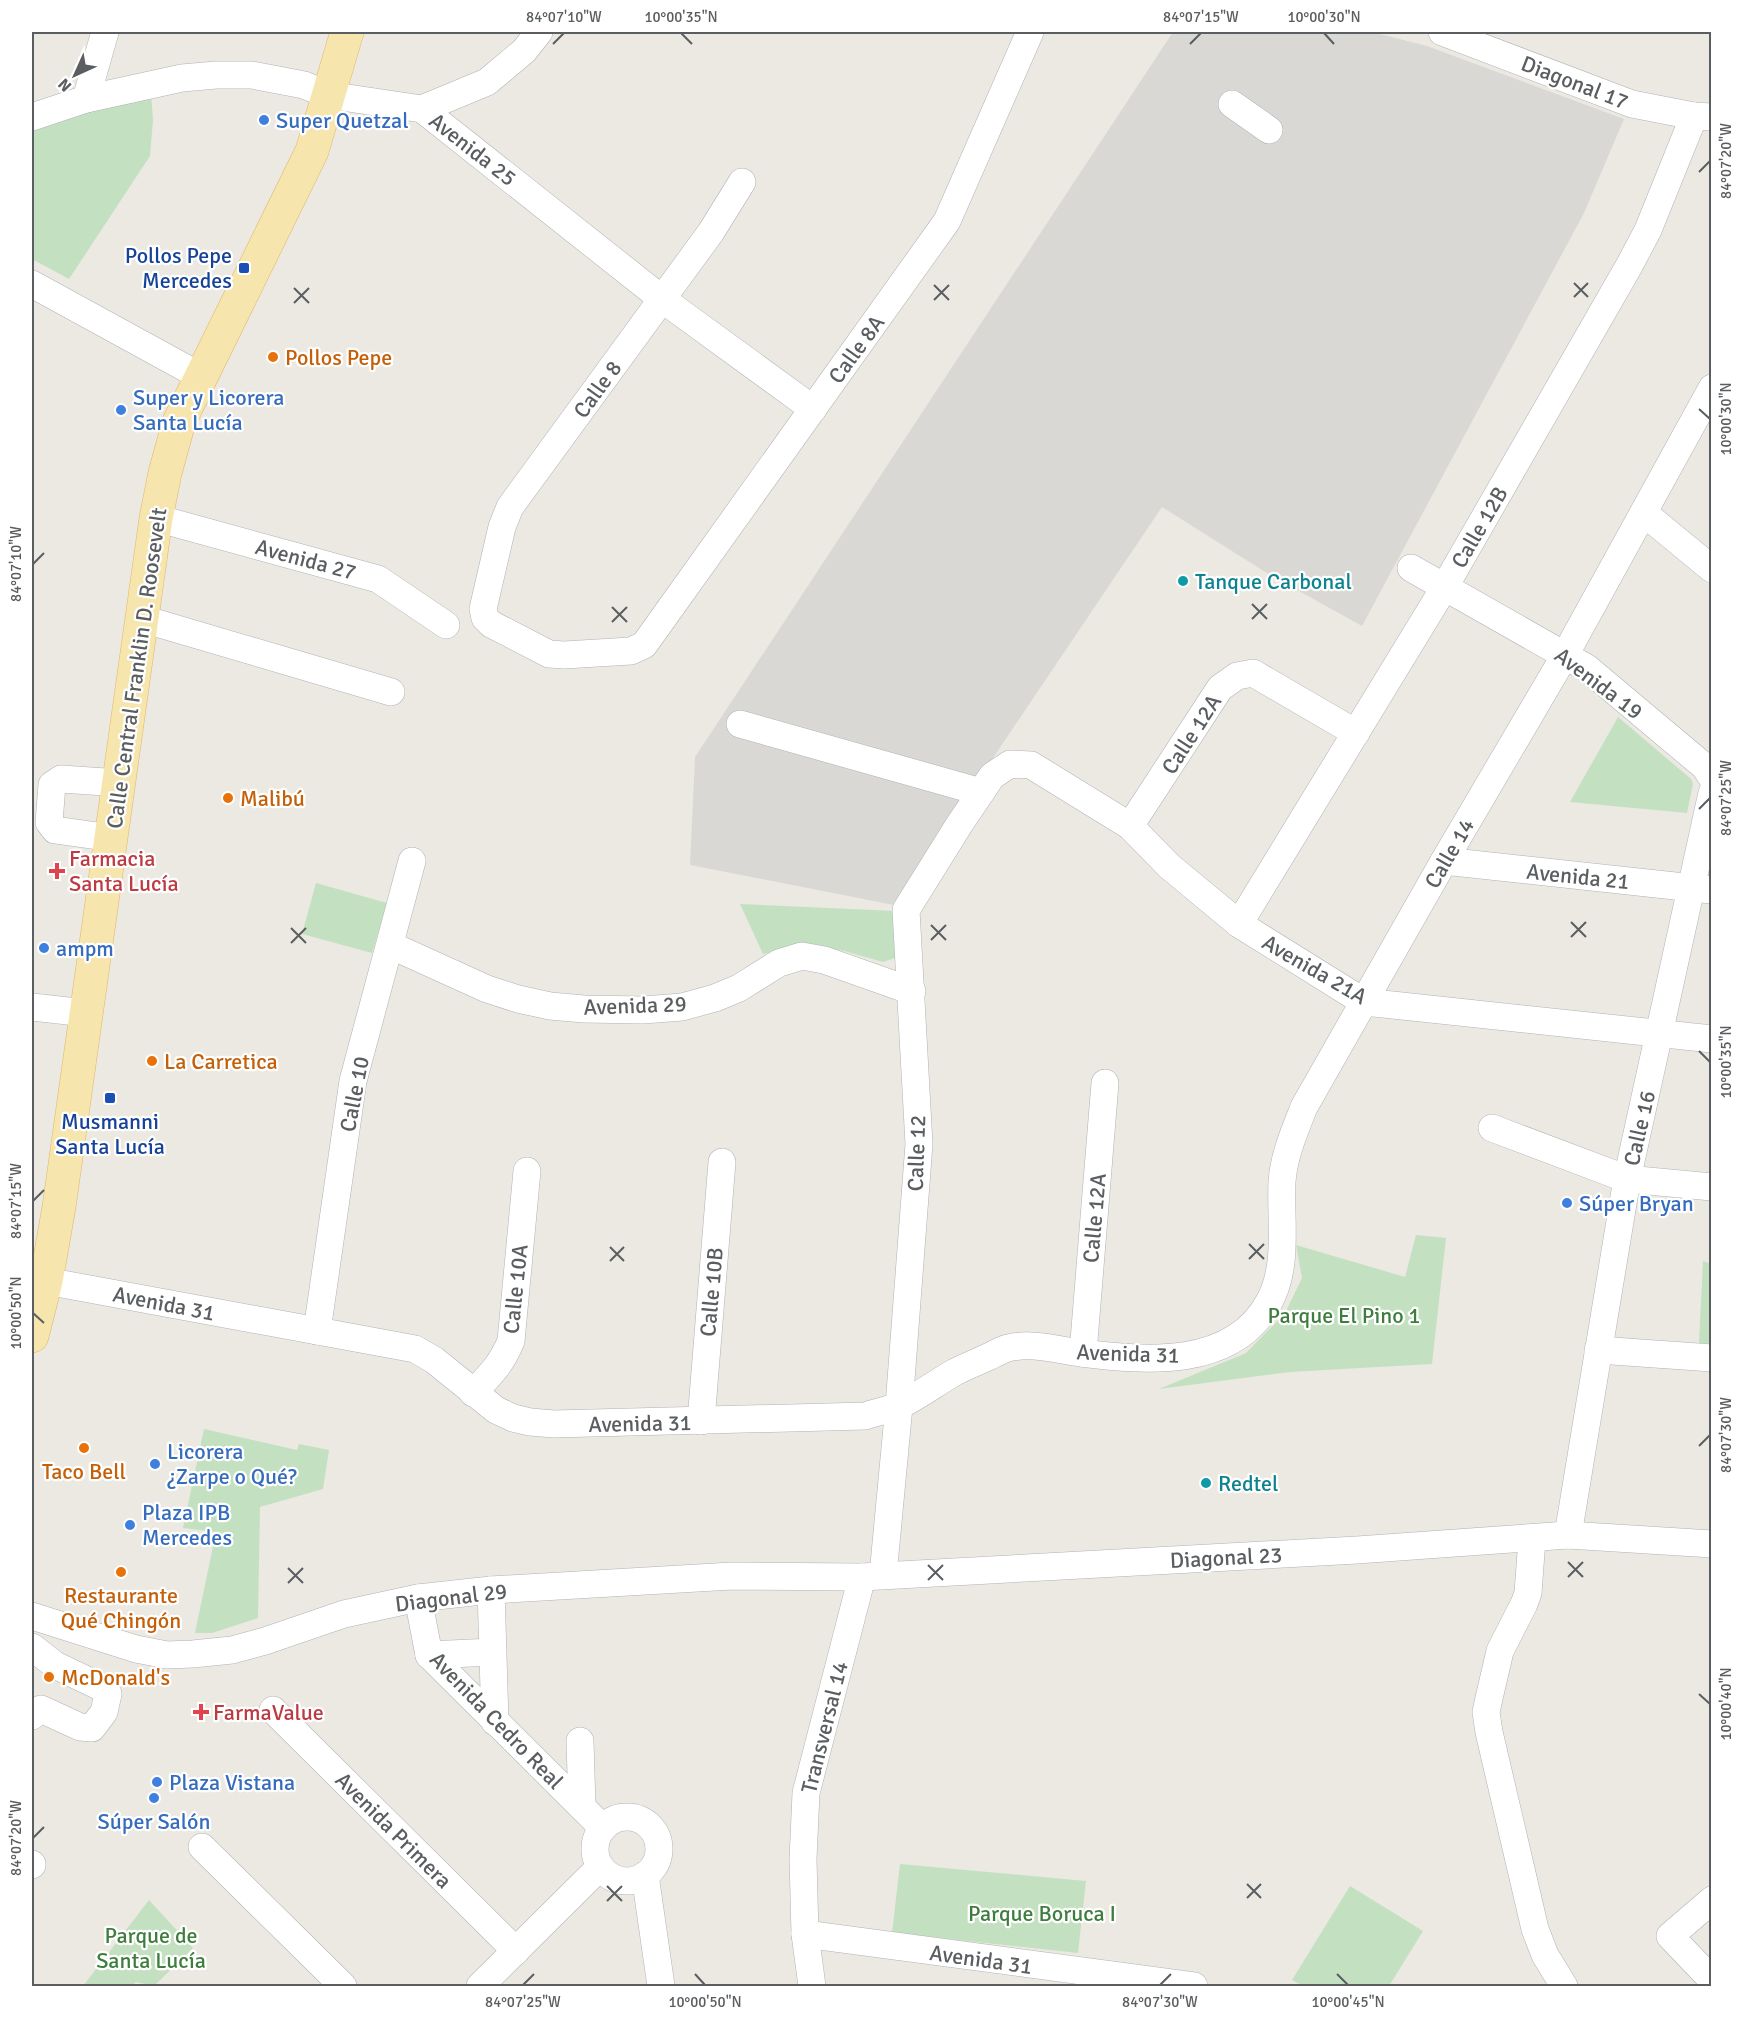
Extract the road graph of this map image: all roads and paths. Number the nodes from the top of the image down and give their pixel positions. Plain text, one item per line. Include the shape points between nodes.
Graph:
1 (105, 32) edge
2 (347, 32) edge
3 (539, 32) edge
4 (1030, 32) edge
5 (1442, 32) edge
6 (328, 95) junction
7 (86, 99) junction
8 (1232, 104) dead end
9 (422, 109) junction
10 (32, 117) edge
11 (1703, 117) edge
12 (1269, 130) dead end
13 (742, 182) dead end
14 (32, 284) edge
15 (662, 299) junction
16 (200, 376) junction
17 (1712, 388) edge
18 (813, 409) junction
19 (1644, 513) junction
20 (156, 518) junction
21 (1411, 568) dead end
22 (1712, 569) edge
23 (1443, 588) junction
24 (143, 619) junction
25 (446, 624) dead end
26 (644, 645) joint
27 (1565, 655) junction
28 (391, 692) dead end
29 (740, 724) dead end
30 (1356, 733) junction
31 (1010, 764) joint
32 (1711, 777) edge
33 (120, 783) junction
34 (981, 792) junction
35 (1712, 794) edge
36 (1130, 826) junction
37 (112, 838) junction
38 (412, 861) dead end
39 (1444, 861) junction
40 (1701, 889) edge
41 (1239, 924) junction
42 (390, 945) junction
43 (912, 991) junction
44 (1364, 1002) junction
45 (32, 1007) edge
46 (86, 1013) junction
47 (1660, 1033) junction
48 (1712, 1039) edge
49 (1105, 1083) dead end
50 (1492, 1128) dead end
51 (722, 1162) dead end
52 (527, 1171) dead end
53 (1627, 1179) junction
54 (1712, 1187) edge
55 (46, 1281) junction
56 (317, 1331) junction
57 (1242, 1334) joint
58 (32, 1336) edge
59 (1598, 1350) junction
60 (1083, 1353) junction
61 (1712, 1358) edge
62 (472, 1393) junction
63 (899, 1406) junction
64 (701, 1421) junction
65 (1568, 1535) junction
66 (1532, 1539) junction
67 (1712, 1544) edge
68 (872, 1576) junction
69 (491, 1590) junction
70 (418, 1598) junction
71 (32, 1616) edge
72 (32, 1647) edge
73 (492, 1652) junction
74 (429, 1655) junction
75 (273, 1710) dead end
76 (32, 1716) edge
77 (495, 1722) junction
78 (580, 1741) dead end
79 (582, 1807) junction
80 (603, 1828) junction
81 (202, 1847) dead end
82 (600, 1867) junction
83 (645, 1875) junction
84 (1712, 1900) edge
85 (805, 1934) junction
86 (516, 1951) junction
87 (1050, 1977) edge
88 (1712, 1980) edge
89 (343, 1986) edge
90 (480, 1986) edge
91 (661, 1986) edge
92 (812, 1986) edge
93 (1194, 1986) edge
94 (1564, 1986) edge

1 - 7 street
2 - 6 main road, Calle Central Franklin D. Roosevelt
3 - 9 street via 524,51 487,82
4 - 18 street, Calle 8A via 947,221
5 - 11 street, Diagonal 17 via 1632,104
6 - 7 street, Avenida 25 via 304,85 252,75 216,75 182,78
6 - 9 street, Avenida 25
6 - 16 main road, Calle Central Franklin D. Roosevelt via 312,151
7 - 10 street, Avenida 25
8 - 12 street
9 - 15 street, Avenida 25
11 - 23 street, Calle 12B via 1629,266
13 - 15 street, Calle 8
14 - 16 street
15 - 18 street, Avenida 25
15 - 26 street, Calle 8 via 510,507 501,527 483,609 484,618 491,624 549,654 631,651
16 - 20 main road, Calle Central Franklin D. Roosevelt via 179,422
17 - 19 street, Calle 14
18 - 26 street, Calle 8A
19 - 22 street
19 - 27 street, Calle 14
20 - 24 main road, Calle Central Franklin D. Roosevelt
20 - 25 street, Avenida 27 via 378,579
21 - 23 street, Avenida 19
23 - 27 street, Avenida 19
23 - 30 street, Calle 12B
24 - 28 street
24 - 33 main road, Calle Central Franklin D. Roosevelt
27 - 32 street, Avenida 19 via 1587,668 1705,767
27 - 39 street, Calle 14
29 - 34 street
30 - 36 street, Calle 12A via 1253,673 1237,676 1220,688
30 - 41 street, Calle 12B
31 - 34 street, Calle 12 via 992,776
31 - 36 street, Avenida 21A via 1031,765
33 - 37 main road, Calle Central Franklin D. Roosevelt
33 - 37 street via 61,779 52,785 51,827
34 - 43 street, Calle 12 via 906,910
35 - 40 street, Calle 16
36 - 41 street, Avenida 21A via 1169,866
37 - 46 main road, Calle Central Franklin D. Roosevelt
38 - 42 street, Calle 10
39 - 40 street, Avenida 21
39 - 44 street, Calle 14
40 - 47 street, Calle 16
41 - 44 street, Avenida 21A
42 - 43 street, Avenida 29 via 498,993 550,1006 584,1009 682,1007 723,995 779,963 802,956
42 - 56 street, Calle 10 via 354,1081
43 - 63 street, Calle 12 via 919,1144
44 - 47 street, Avenida 21A
44 - 57 street, Calle 14 via 1304,1107 1291,1140 1282,1178 1278,1281 1269,1302
45 - 46 street
46 - 55 main road, Calle Central Franklin D. Roosevelt
47 - 48 street, Avenida 21A
47 - 53 street, Calle 16
49 - 60 street, Calle 12A
50 - 53 street
51 - 64 street, Calle 10B
52 - 62 street, Calle 10A via 511,1341 500,1364
53 - 54 street
53 - 59 street, Calle 16
55 - 56 street, Avenida 31
55 - 58 main road, Calle Central Franklin D. Roosevelt
56 - 62 street, Avenida 31 via 415,1349
57 - 60 street, Avenida 31 via 1201,1354 1170,1358
59 - 61 street
59 - 65 street, Calle 16
60 - 63 street, Avenida 31 via 1029,1345 1008,1348 956,1372
62 - 64 street, Avenida 31 via 496,1410 530,1422
63 - 64 street, Avenida 31 via 865,1416
63 - 68 street, Calle 12
65 - 66 street, Diagonal 23
65 - 67 street, Diagonal 23
66 - 68 street, Diagonal 23
66 - 94 street via 1527,1593 1500,1651 1486,1712 1535,1929
68 - 69 street, Diagonal 29 via 732,1576
68 - 85 street, Transversal 14 via 806,1792
69 - 70 street, Diagonal 29
69 - 73 street
70 - 71 street, Diagonal 29 via 344,1614 232,1650 193,1654 167,1655 136,1649
70 - 74 street, Avenida Cedro Real
72 - 76 street via 55,1665 104,1688 108,1694 104,1712 92,1728 80,1727 41,1709
73 - 74 street
73 - 77 street
74 - 77 street, Avenida Cedro Real
75 - 86 street, Avenida Primera
77 - 79 street, Avenida Cedro Real
78 - 79 street
79 - 80 street, Avenida Cedro Real
80 - 82 street via 595,1847
80 - 83 street via 611,1821 632,1818 650,1828 659,1847 658,1858
81 - 89 street
82 - 83 street via 626,1881
82 - 86 street
83 - 91 street
84 - 88 street via 1670,1936
85 - 87 street, Avenida 31
85 - 92 street, Transversal 14
86 - 90 street
87 - 93 street, Avenida 31

